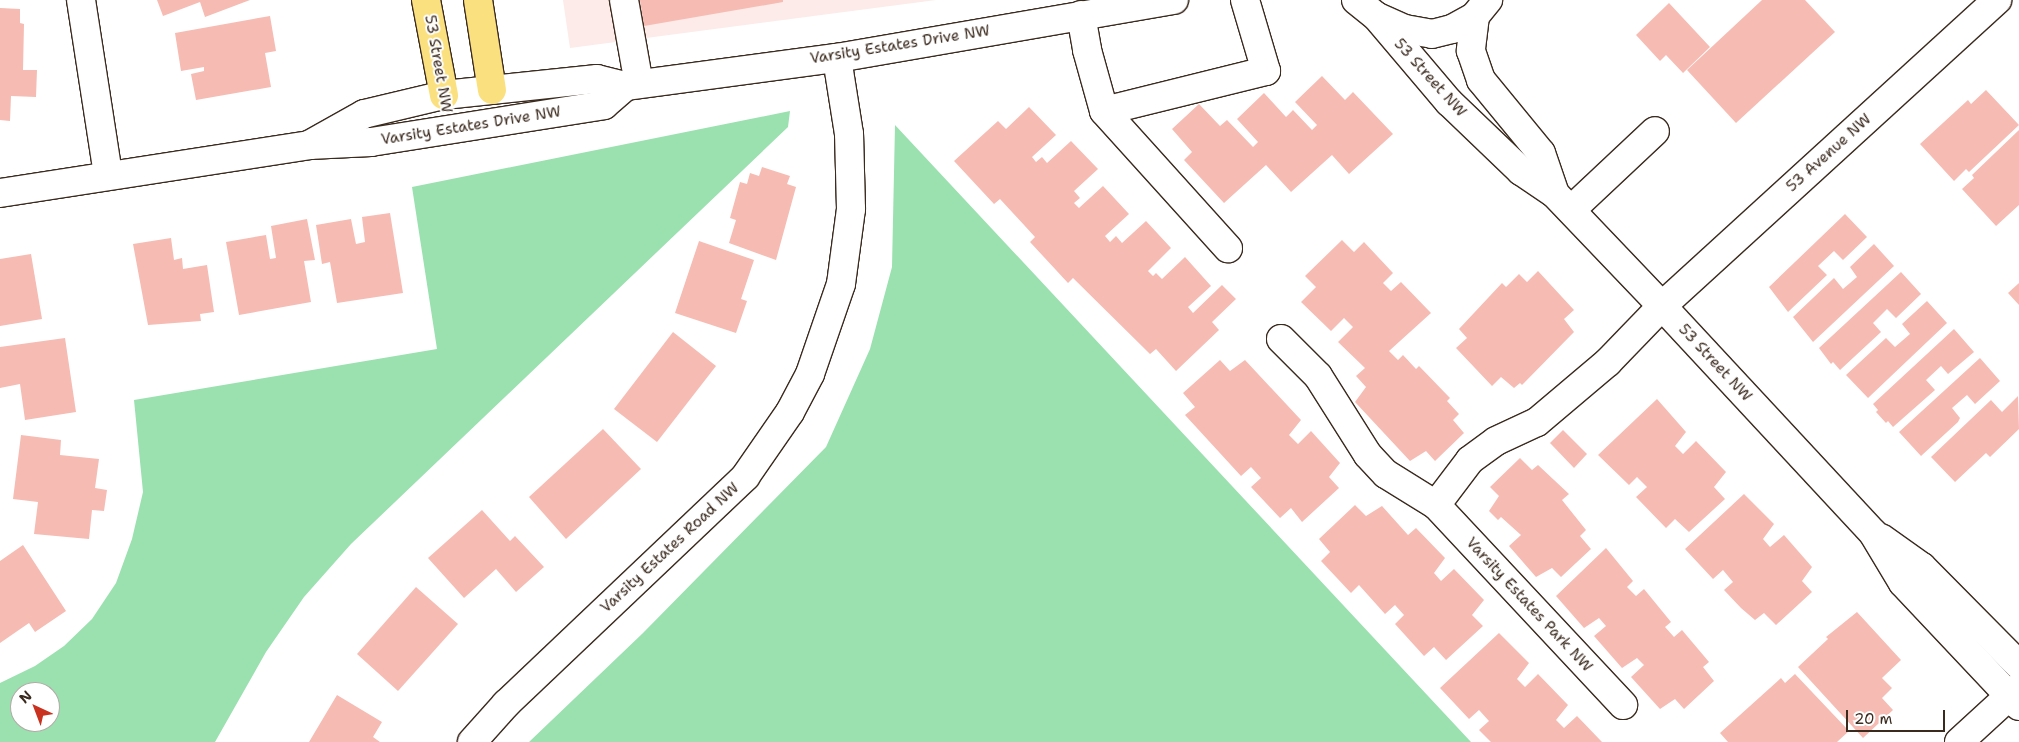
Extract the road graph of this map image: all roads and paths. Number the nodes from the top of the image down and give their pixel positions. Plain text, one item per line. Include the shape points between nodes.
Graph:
1 (80, 0) edge
2 (426, 0) edge
3 (478, 0) edge
4 (624, 0) edge
5 (1174, 0) edge
6 (1244, 0) edge
7 (1997, 0) edge
8 (1366, 8) edge
9 (1481, 8) edge
10 (1081, 15) junction
11 (837, 58) junction
12 (632, 85) junction
13 (492, 90) junction
14 (444, 95) junction
15 (1104, 111) junction
16 (497, 121) junction
17 (448, 128) junction
18 (1655, 131) dead end
19 (309, 145) junction
20 (108, 176) junction
21 (0, 193) edge
22 (1563, 202) junction
23 (1228, 248) dead end
24 (1662, 306) junction
25 (1281, 339) dead end
26 (1436, 505) junction
27 (1873, 533) junction
28 (2019, 665) edge
29 (2016, 696) edge
30 (1623, 705) dead end
31 (472, 742) edge
32 (1959, 742) edge

1 - 20 street
2 - 14 main road, 53 Street NW
3 - 13 main road
4 - 12 street
5 - 10 street, Varsity Estates Drive NW
6 - 15 street via 1266,71
7 - 24 street, 53 Avenue NW
8 - 9 street via 1405,29 1432,34 1452,29
8 - 22 street, 53 Street NW via 1449,102 1521,172
9 - 22 street, 53 Street NW via 1471,51 1481,80 1541,154
10 - 11 street, Varsity Estates Drive NW
10 - 15 street
11 - 12 street, Varsity Estates Drive NW
11 - 31 street, Varsity Estates Road NW via 849,134 851,209 841,284 806,382 790,412 745,476 512,697
12 - 13 street, Varsity Estates Drive NW via 597,79
12 - 16 street, Varsity Estates Drive NW via 604,105
13 - 14 street, Varsity Estates Drive NW
13 - 16 street
14 - 17 street, 53 Street NW
14 - 19 street, Varsity Estates Drive NW via 364,114
15 - 23 street
16 - 17 street, Varsity Estates Drive NW
17 - 19 street, Varsity Estates Drive NW via 371,142
18 - 22 street
19 - 20 street, Varsity Estates Drive NW
20 - 21 street, Varsity Estates Drive NW
22 - 24 street, 53 Street NW
24 - 26 street via 1608,362 1536,422 1496,441 1470,460
24 - 27 street, 53 Street NW
25 - 26 street, Varsity Estates Park NW via 1334,397 1368,455 1380,468
26 - 30 street, Varsity Estates Park NW
27 - 28 street, 53 Street NW via 1922,566
27 - 29 street, 53 Street NW via 1903,582
29 - 32 street

